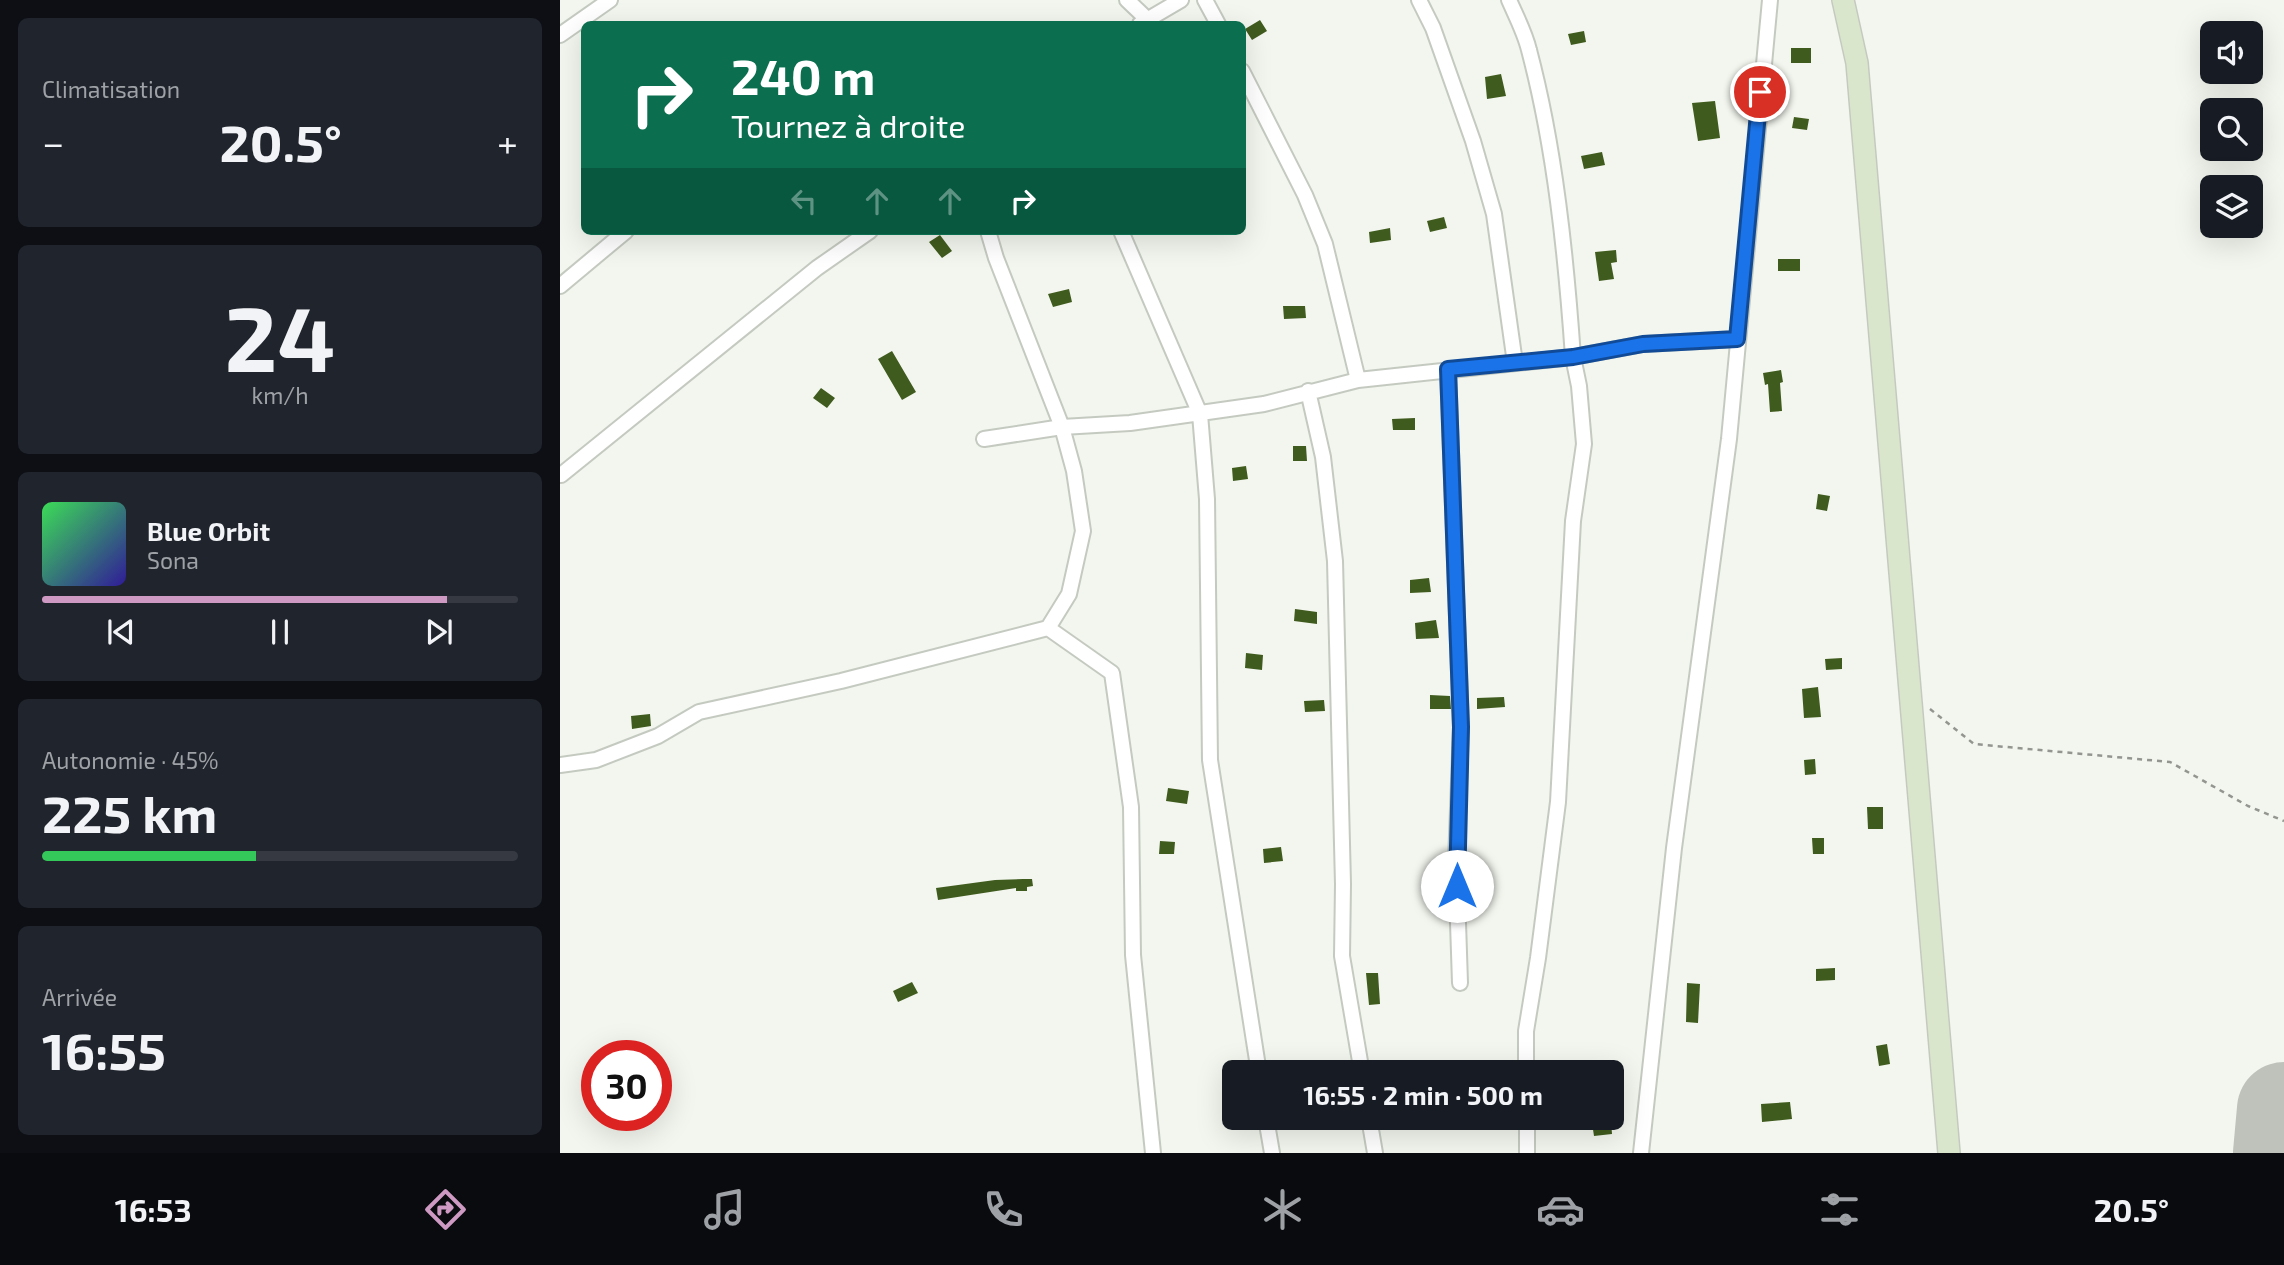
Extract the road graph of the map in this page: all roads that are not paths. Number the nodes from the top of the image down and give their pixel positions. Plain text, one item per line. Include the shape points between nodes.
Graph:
1 (610, 0) edge
2 (1127, 0) edge
3 (1181, 0) edge
4 (1205, 0) edge
5 (1419, 0) edge
6 (1509, 0) edge
7 (1770, 0) edge
8 (1843, 0) edge
9 (1143, 21) edge
10 (1146, 21) edge
11 (1216, 21) edge
12 (560, 34) edge
13 (1246, 79) edge
14 (621, 235) edge
15 (864, 235) edge
16 (989, 235) edge
17 (1123, 235) edge
18 (560, 286) edge
19 (1737, 339) junction
20 (1573, 357) junction
21 (1515, 363) junction
22 (1448, 369) junction
23 (1357, 380) junction
24 (1308, 391) junction
25 (1200, 414) junction
26 (1062, 427) junction
27 (984, 439) dead end
28 (561, 475) edge
29 (1048, 628) junction
30 (560, 765) edge
31 (1460, 982) dead end
32 (1257, 1060) edge
33 (1360, 1060) edge
34 (1526, 1060) edge
35 (1268, 1130) edge
36 (1371, 1130) edge
37 (1527, 1130) edge
38 (1153, 1153) edge
39 (1272, 1153) edge
40 (1375, 1153) edge
41 (1527, 1153) edge
42 (1640, 1153) edge
43 (1948, 1153) edge

1 - 12 street
2 - 9 street
3 - 10 street
4 - 11 street
5 - 21 street via 1473,141 1494,214
6 - 20 street via 1529,47 1543,116 1566,262
7 - 19 street
8 - 43 main road via 1857,63
13 - 23 street via 1325,244
14 - 18 street
15 - 28 street
16 - 26 street
17 - 25 street
19 - 20 street via 1643,344
19 - 42 street via 1729,439 1674,848
20 - 21 street
20 - 34 street via 1584,443 1573,521 1558,802 1526,1031
21 - 22 street
22 - 23 street
22 - 31 street via 1461,727 1456,862
23 - 24 street
24 - 25 street via 1264,404
24 - 33 street via 1323,457 1335,561 1342,956
25 - 26 street
25 - 32 street via 1207,499 1210,760
26 - 27 street
26 - 29 street via 1083,531 1069,594
29 - 30 street via 699,712 658,736 596,760
29 - 38 street via 1112,673 1131,807 1133,955
35 - 39 street
36 - 40 street
37 - 41 street

